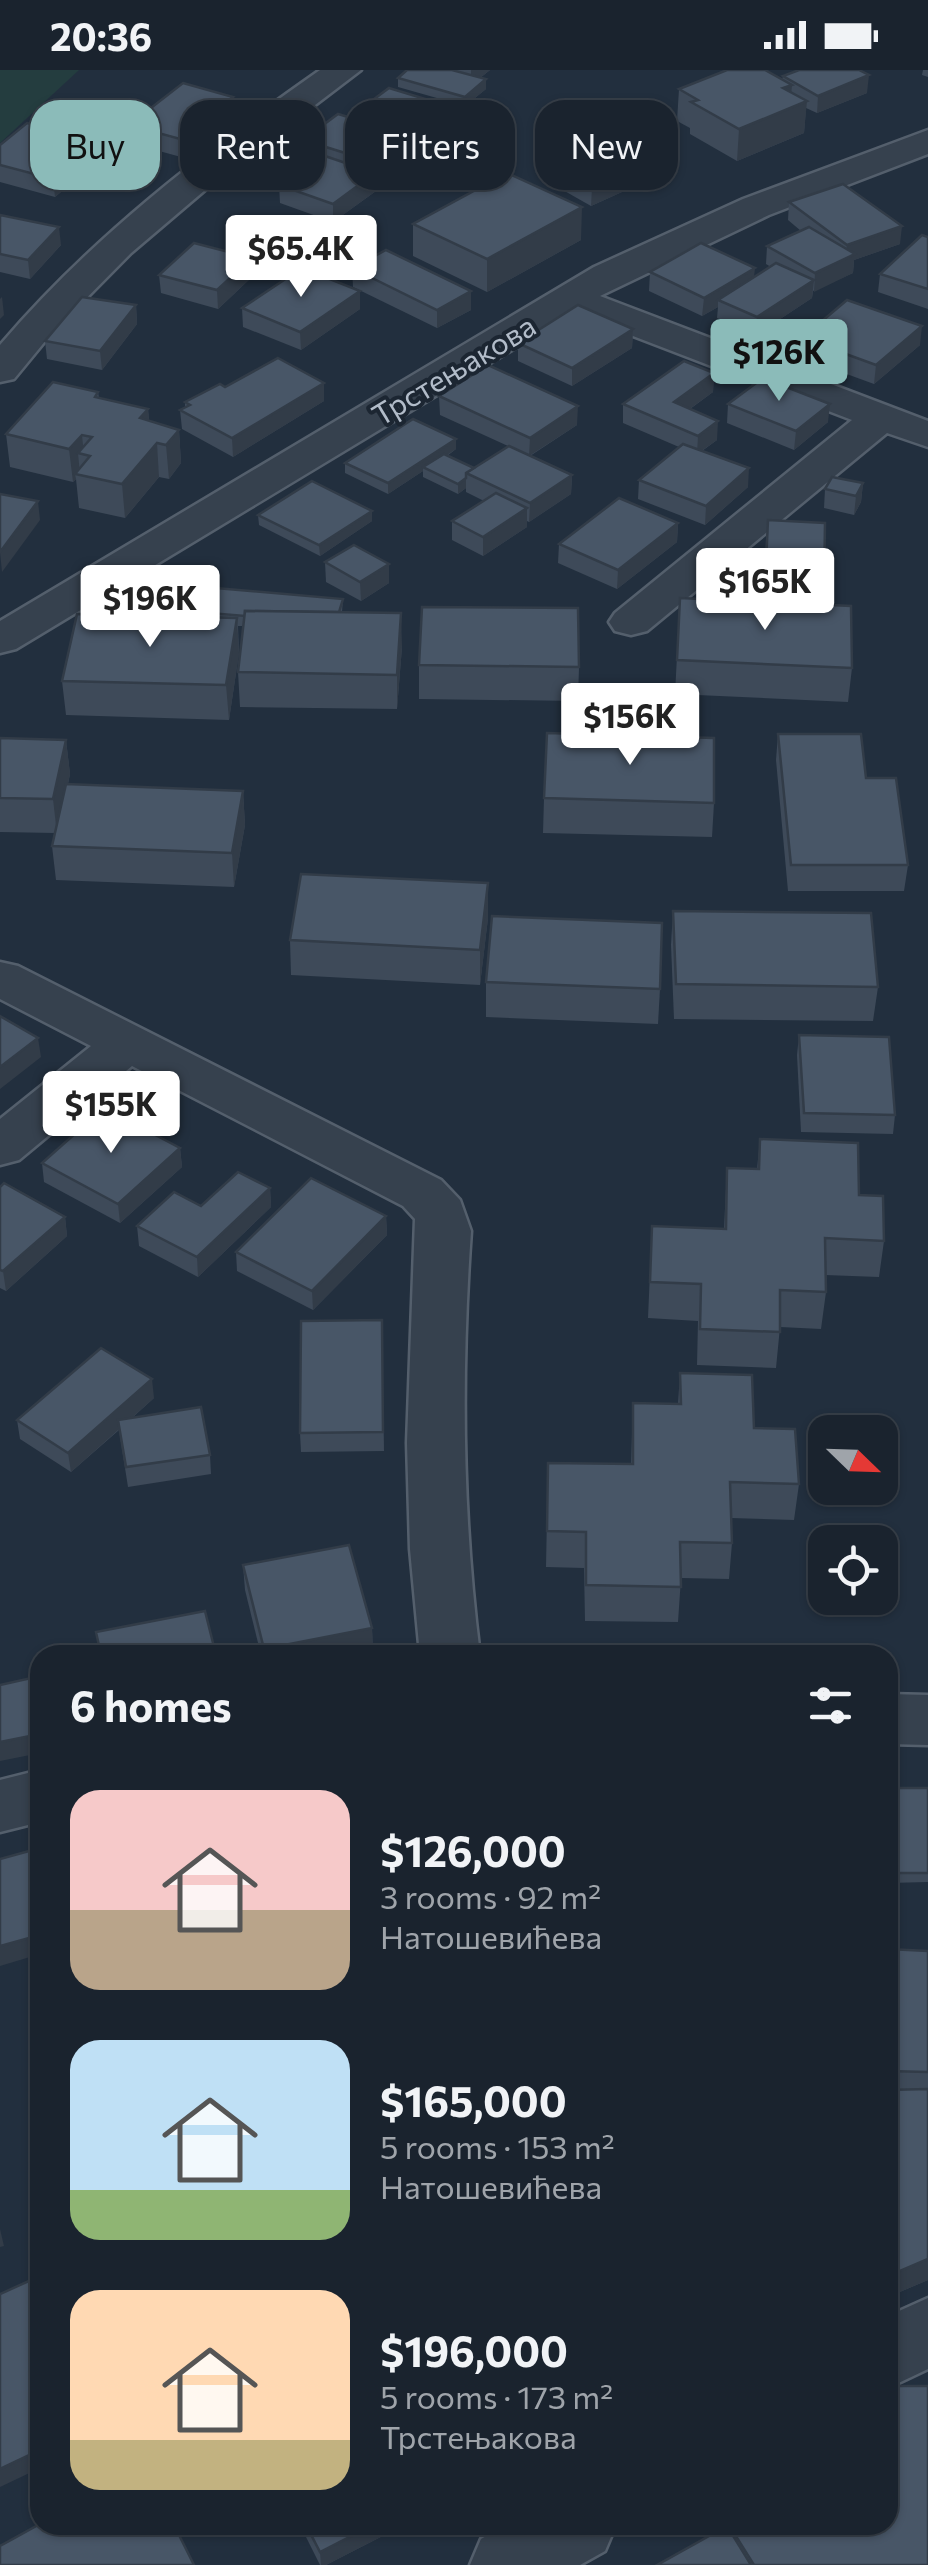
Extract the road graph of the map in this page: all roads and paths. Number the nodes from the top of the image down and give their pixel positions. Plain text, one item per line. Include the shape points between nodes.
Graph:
1 (343, 70) edge
2 (928, 141) edge
3 (569, 298) junction
4 (0, 370) edge
5 (880, 419) junction
6 (928, 435) edge
7 (630, 622) dead end
8 (0, 640) edge
9 (0, 978) edge
10 (126, 1044) junction
11 (0, 1148) edge
12 (449, 1645) edge
13 (898, 1719) edge
14 (928, 1720) edge
15 (30, 1798) edge
16 (0, 1806) edge
17 (928, 2331) edge
18 (898, 2348) edge
19 (561, 2535) edge
20 (506, 2565) edge

1 - 4 street via 123,238
2 - 3 street, Трстењакова via 704,229
3 - 5 street
3 - 8 street, Трстењакова
5 - 6 street
5 - 7 street
9 - 10 street
10 - 11 street
10 - 12 street via 422,1193 441,1214 434,1371
13 - 14 street
15 - 16 street
17 - 18 street
19 - 20 street

